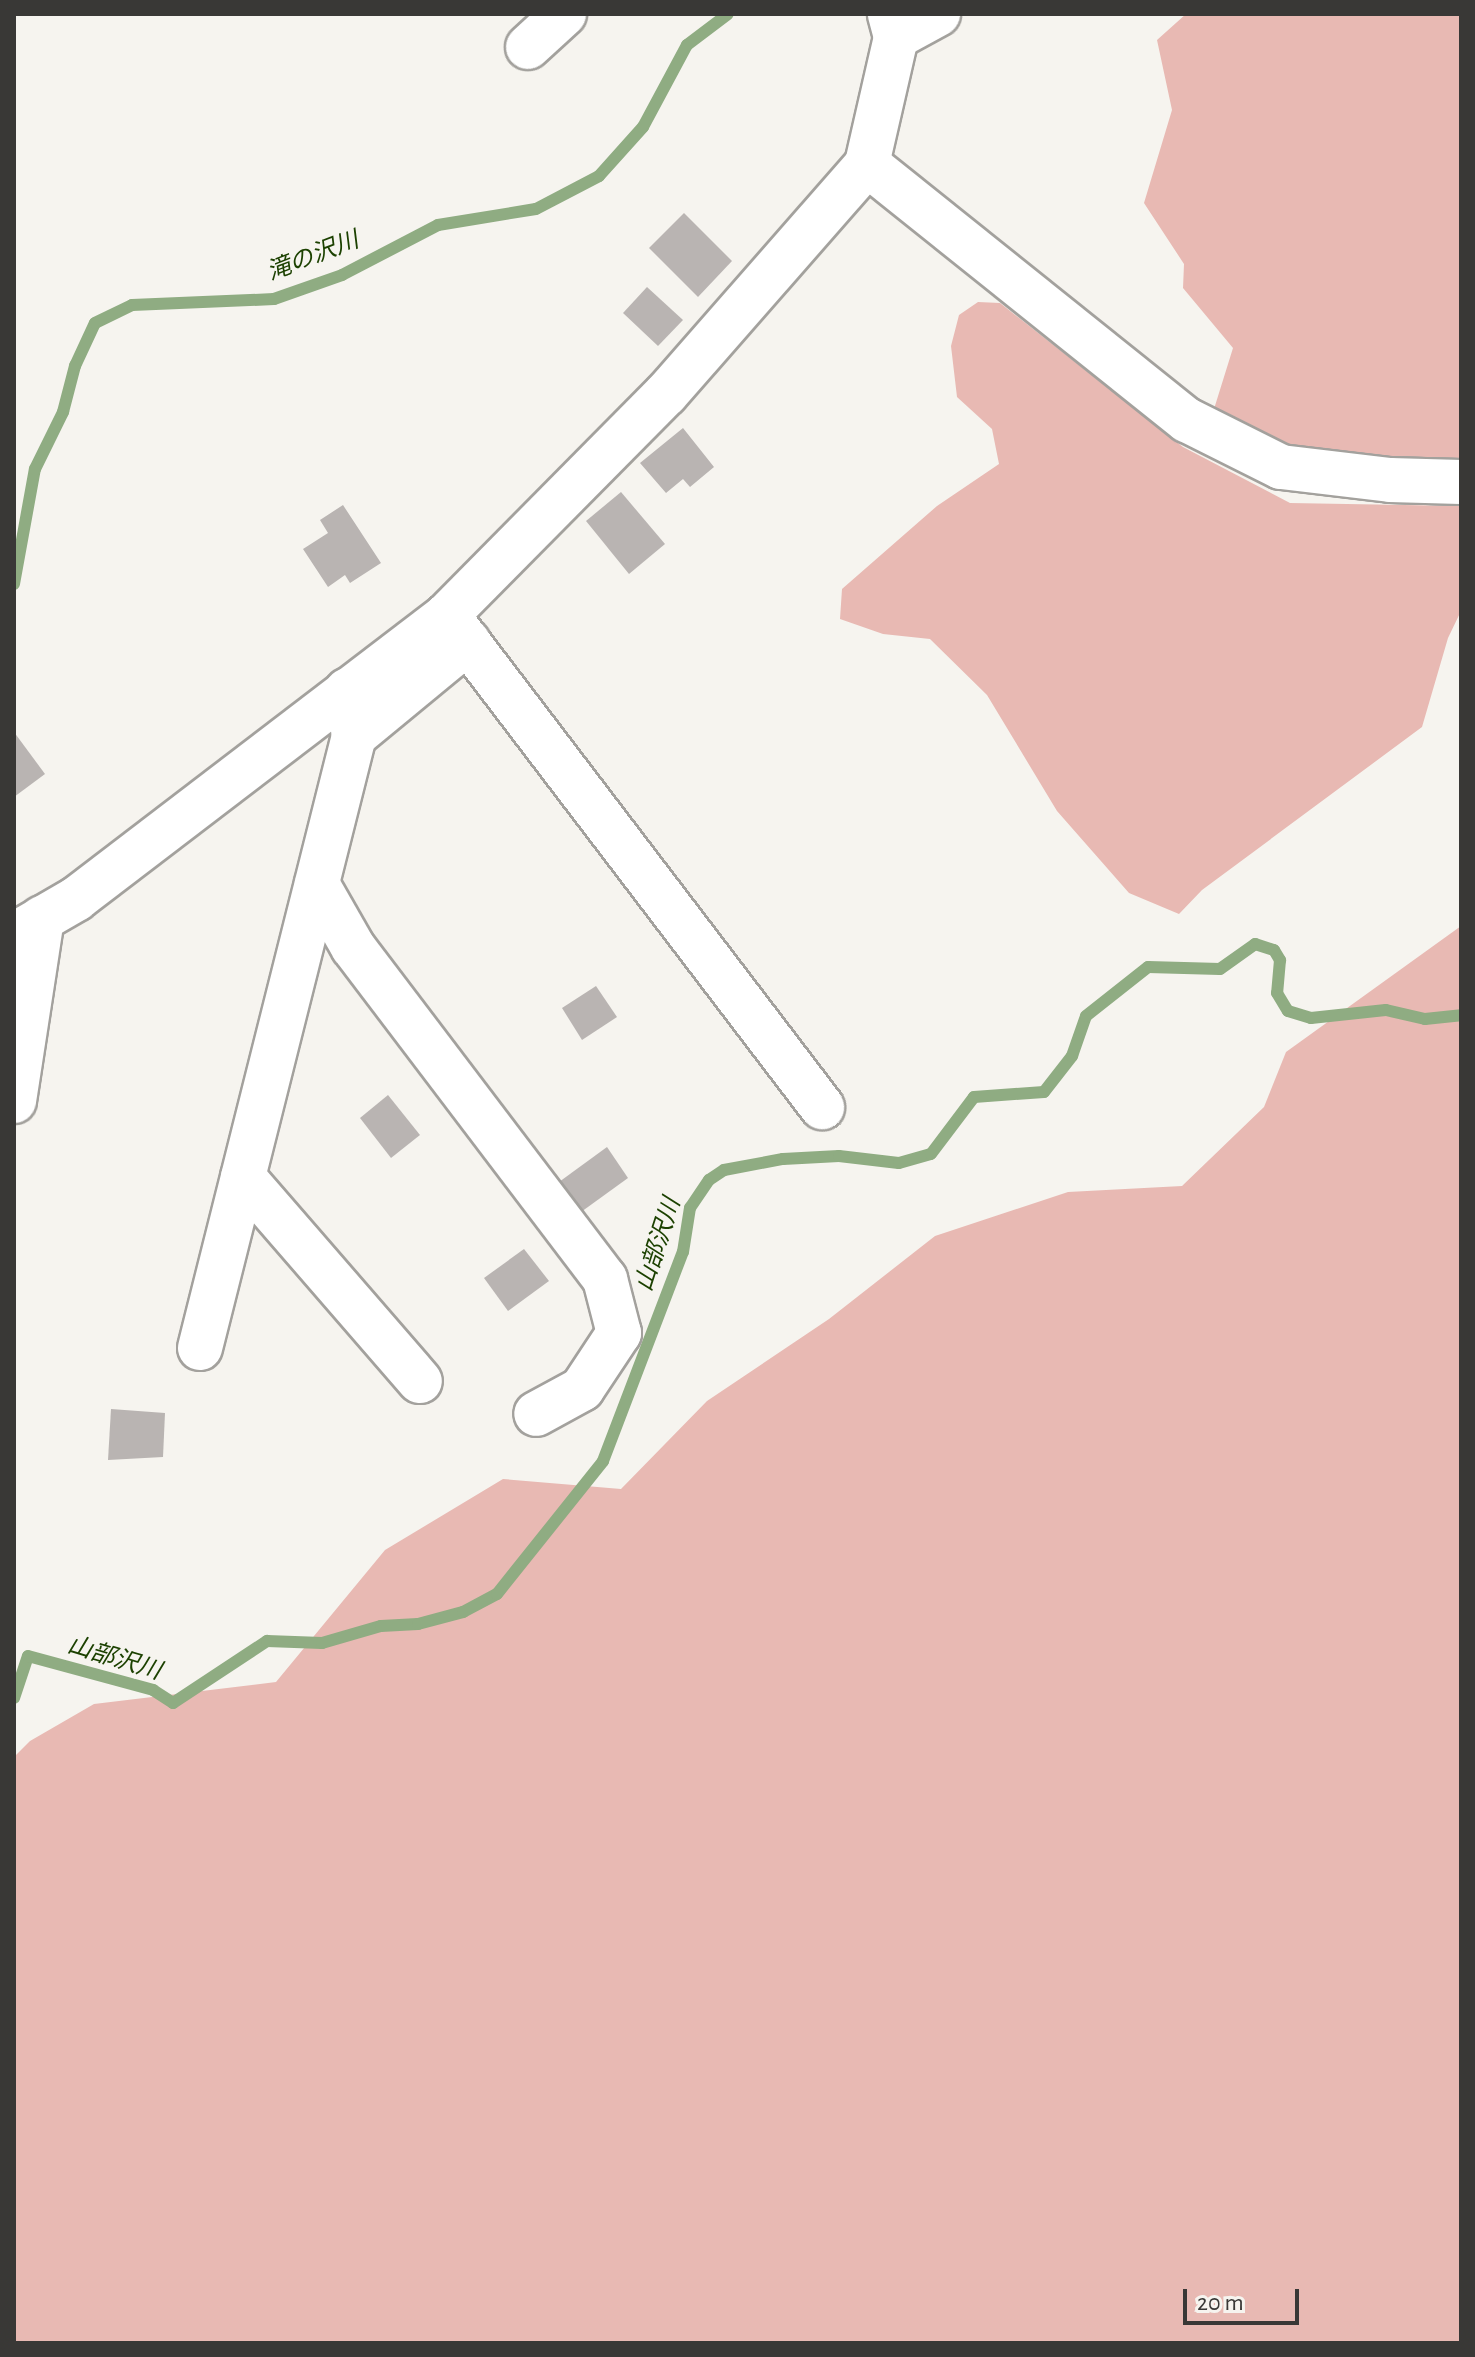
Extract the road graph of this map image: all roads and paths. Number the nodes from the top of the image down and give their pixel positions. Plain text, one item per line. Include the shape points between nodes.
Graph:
1 (564, 14) edge
2 (938, 14) edge
3 (893, 26) edge
4 (528, 47) dead end
5 (867, 164) junction
6 (1461, 482) edge
7 (458, 628) junction
8 (347, 691) junction
9 (354, 736) junction
10 (317, 884) junction
11 (28, 927) edge
12 (14, 1101) edge
13 (822, 1107) dead end
14 (243, 1177) junction
15 (200, 1348) dead end
16 (420, 1381) dead end
17 (536, 1414) dead end

1 - 4 street
2 - 3 street
3 - 5 street
5 - 6 street via 1187,420 1281,467
5 - 7 street
7 - 8 street
7 - 9 street
7 - 13 street
8 - 9 street
8 - 11 street via 76,899
9 - 10 street
10 - 14 street
10 - 17 street via 353,947 605,1279 619,1333 582,1389
11 - 12 street
14 - 15 street
14 - 16 street

